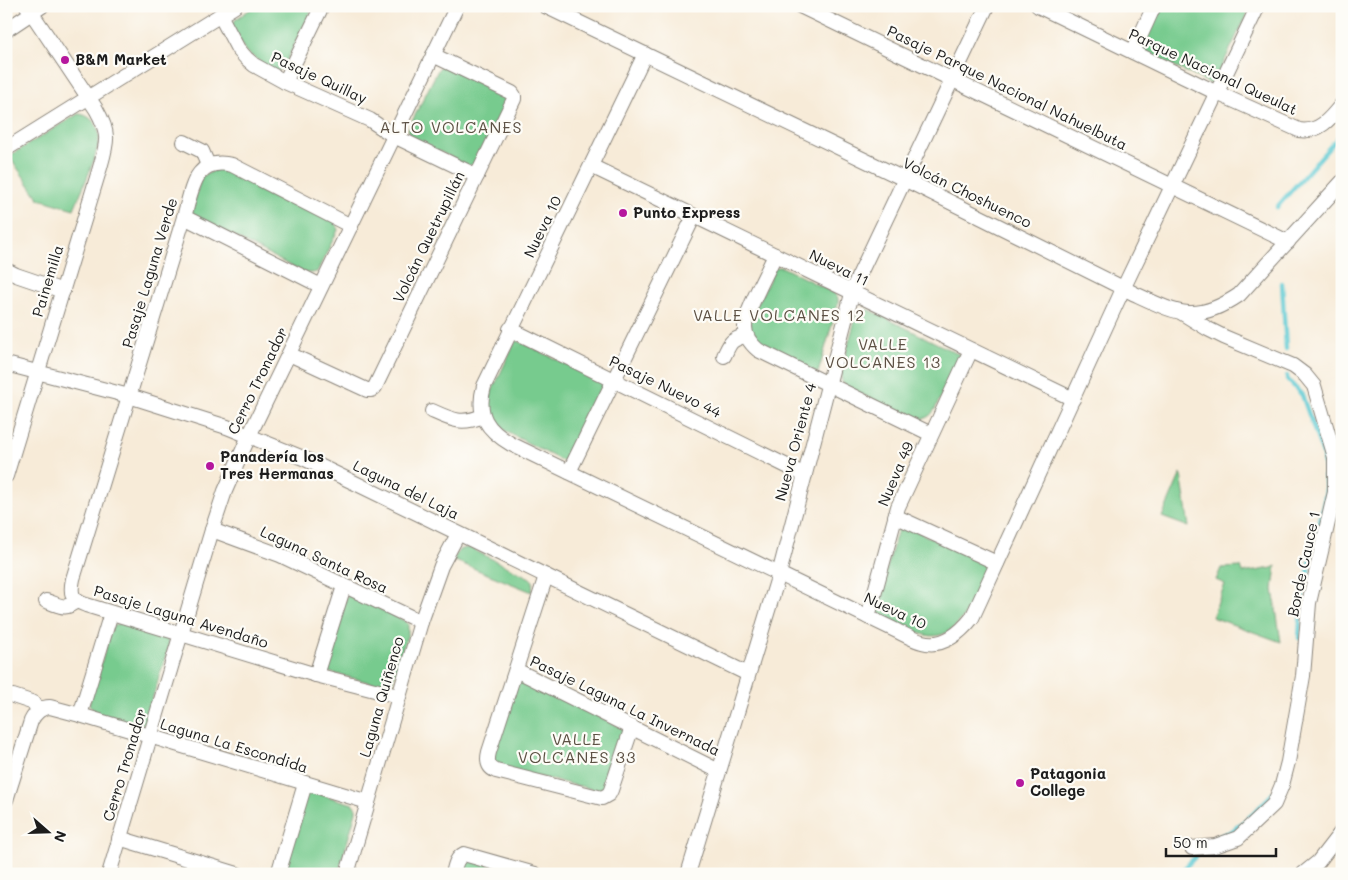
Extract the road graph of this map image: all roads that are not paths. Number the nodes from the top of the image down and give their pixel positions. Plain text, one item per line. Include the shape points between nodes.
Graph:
1 (235, 6) edge
2 (322, 6) edge
3 (457, 6) edge
4 (545, 6) edge
5 (800, 6) edge
6 (987, 6) edge
7 (1038, 6) edge
8 (1154, 6) edge
9 (1258, 6) edge
10 (33, 8) edge
11 (220, 16) junction
12 (6, 30) edge
13 (1133, 52) junction
14 (645, 54) junction
15 (433, 55) junction
16 (952, 80) junction
17 (285, 82) junction
18 (1217, 92) junction
19 (88, 97) junction
20 (1342, 104) edge
21 (394, 136) junction
22 (184, 142) dead end
23 (6, 149) edge
24 (208, 165) junction
25 (591, 166) junction
26 (476, 176) junction
27 (904, 179) junction
28 (1342, 182) edge
29 (1172, 186) junction
30 (694, 216) junction
31 (184, 217) junction
32 (351, 226) junction
33 (1288, 242) junction
34 (775, 255) junction
35 (6, 270) edge
36 (322, 286) junction
37 (1123, 289) junction
38 (62, 290) junction
39 (852, 292) junction
40 (1182, 313) junction
41 (510, 329) junction
42 (746, 336) junction
43 (970, 350) junction
44 (289, 354) junction
45 (724, 356) dead end
46 (6, 364) edge
47 (38, 371) junction
48 (614, 380) junction
49 (829, 384) junction
50 (129, 396) junction
51 (1073, 399) junction
52 (432, 411) dead end
53 (483, 416) junction
54 (931, 434) junction
55 (249, 436) junction
56 (9, 457) edge
57 (569, 472) junction
58 (804, 475) junction
59 (6, 476) edge
60 (895, 516) junction
61 (212, 530) junction
62 (458, 534) junction
63 (997, 563) junction
64 (779, 574) junction
65 (546, 576) junction
66 (344, 586) junction
67 (46, 601) dead end
68 (76, 601) junction
69 (111, 613) junction
70 (868, 617) junction
71 (421, 622) junction
72 (182, 634) junction
73 (516, 670) junction
74 (748, 674) junction
75 (316, 675) junction
76 (13, 696) dead end
77 (398, 696) junction
78 (38, 711) junction
79 (80, 716) junction
80 (632, 727) junction
81 (150, 737) junction
82 (719, 770) junction
83 (305, 784) junction
84 (6, 800) edge
85 (368, 802) junction
86 (1342, 831) edge
87 (119, 838) junction
88 (1192, 848) dead end
89 (108, 874) edge
90 (237, 874) edge
91 (278, 874) edge
92 (347, 874) edge
93 (453, 874) edge
94 (535, 874) edge
95 (688, 874) edge
96 (1303, 874) edge

1 - 11 street
2 - 17 street
3 - 15 street, Cerro Tronador
4 - 14 street, Volcán Choshuenco
5 - 16 street, Pasaje Parque Nacional Nahuelbuta
6 - 16 street, Nueva Oriente 4
7 - 13 street, Parque Nacional Queulat
8 - 13 street
9 - 18 street, Nueva 10
10 - 12 street
10 - 19 street, Painemilla
11 - 17 street, Pasaje Quillay via 246,58
11 - 19 street
13 - 18 street, Parque Nacional Queulat
14 - 25 street, Nueva 10
14 - 27 street, Volcán Choshuenco
15 - 21 street, Cerro Tronador
15 - 26 street, Volcán Quetrupillán via 514,96
16 - 27 street, Nueva Oriente 4
16 - 29 street, Pasaje Parque Nacional Nahuelbuta
17 - 21 street, Pasaje Quillay via 370,120
18 - 20 street, Parque Nacional Queulat via 1307,131 1320,127
18 - 29 street, Nueva 10
19 - 23 street
19 - 38 street, Painemilla via 104,125 106,146
21 - 26 street, Pasaje Quillay
21 - 32 street, Cerro Tronador
22 - 24 street via 202,151
24 - 31 street, Pasaje Laguna Verde via 196,178
24 - 32 street via 232,165
25 - 30 street, Nueva 11
25 - 41 street, Nueva 10
26 - 44 street, Volcán Quetrupillán via 371,390
27 - 37 street, Volcán Choshuenco
27 - 39 street, Nueva Oriente 4
28 - 33 street, Volcán Choshuenco
29 - 33 street, Pasaje Parque Nacional Nahuelbuta
29 - 37 street, Nueva 10
30 - 34 street, Nueva 11
30 - 48 street
31 - 36 street
31 - 50 street, Pasaje Laguna Verde
32 - 36 street, Cerro Tronador
33 - 40 street, Volcán Choshuenco via 1229,302 1201,312
34 - 39 street, Nueva 11
34 - 42 street via 747,316
35 - 38 street
36 - 44 street, Cerro Tronador
37 - 40 street, Volcán Choshuenco
37 - 51 street, Nueva 10
38 - 47 street, Painemilla
39 - 43 street, Nueva 11
39 - 49 street, Nueva Oriente 4
40 - 88 street, Borde Cauce 1 via 1208,330 1293,366 1304,375 1314,386 1335,457 1335,492 1309,603 1303,676 1282,784 1274,804 1238,838 1215,846
41 - 48 street, Pasaje Nuevo 44
41 - 53 street, Nueva 10 via 484,386 480,404
42 - 45 street via 733,340
42 - 49 street via 758,350
43 - 51 street, Nueva 11
43 - 54 street, Nueva 49
44 - 55 street, Cerro Tronador
46 - 47 street, Laguna del Laja
47 - 50 street, Laguna del Laja
47 - 56 street, Painemilla
48 - 57 street
48 - 58 street, Pasaje Nuevo 44
49 - 54 street
49 - 58 street, Nueva Oriente 4
50 - 55 street, Laguna del Laja
50 - 68 street, Pasaje Laguna Avendaño via 73,579 72,594
51 - 63 street, Nueva 10
52 - 53 street via 459,421 472,421
53 - 57 street, Nueva 10 via 498,437
54 - 60 street, Nueva 49
55 - 61 street, Cerro Tronador
55 - 62 street, Laguna del Laja
56 - 59 street, Painemilla
57 - 64 street, Nueva 10
58 - 64 street, Nueva Oriente 4
60 - 63 street
60 - 70 street, Nueva 49
61 - 66 street, Laguna Santa Rosa via 280,555
61 - 72 street, Cerro Tronador
62 - 65 street, Laguna del Laja
62 - 71 street, Laguna Quiñenco via 441,566
63 - 70 street, Nueva 10 via 972,618 948,640 930,644 922,642
64 - 70 street, Nueva 10
64 - 74 street, Nueva Oriente 4
65 - 73 street
65 - 74 street, Laguna del Laja
66 - 71 street, Laguna Santa Rosa
66 - 75 street
67 - 68 street via 65,607
68 - 69 street, Pasaje Laguna Avendaño
69 - 72 street, Pasaje Laguna Avendaño
69 - 79 street
71 - 77 street, Laguna Quiñenco
72 - 75 street, Pasaje Laguna Avendaño
72 - 81 street, Cerro Tronador
73 - 80 street, Pasaje Laguna La Invernada
73 - 80 street via 489,752 488,763 493,770 602,798 611,790
74 - 82 street, Nueva Oriente 4
75 - 77 street, Pasaje Laguna Avendaño
76 - 78 street via 34,703
77 - 85 street, Laguna Quiñenco
78 - 79 street, Laguna La Escondida via 46,707
78 - 84 street via 31,721
79 - 81 street, Laguna La Escondida
80 - 82 street, Pasaje Laguna La Invernada
81 - 83 street, Laguna La Escondida
81 - 87 street, Cerro Tronador
82 - 95 street, Nueva Oriente 4
83 - 85 street, Laguna La Escondida
83 - 91 street
85 - 92 street, Laguna Quiñenco
86 - 96 street via 1318,862
87 - 89 street, Cerro Tronador
87 - 90 street
93 - 94 street via 460,856 464,854

